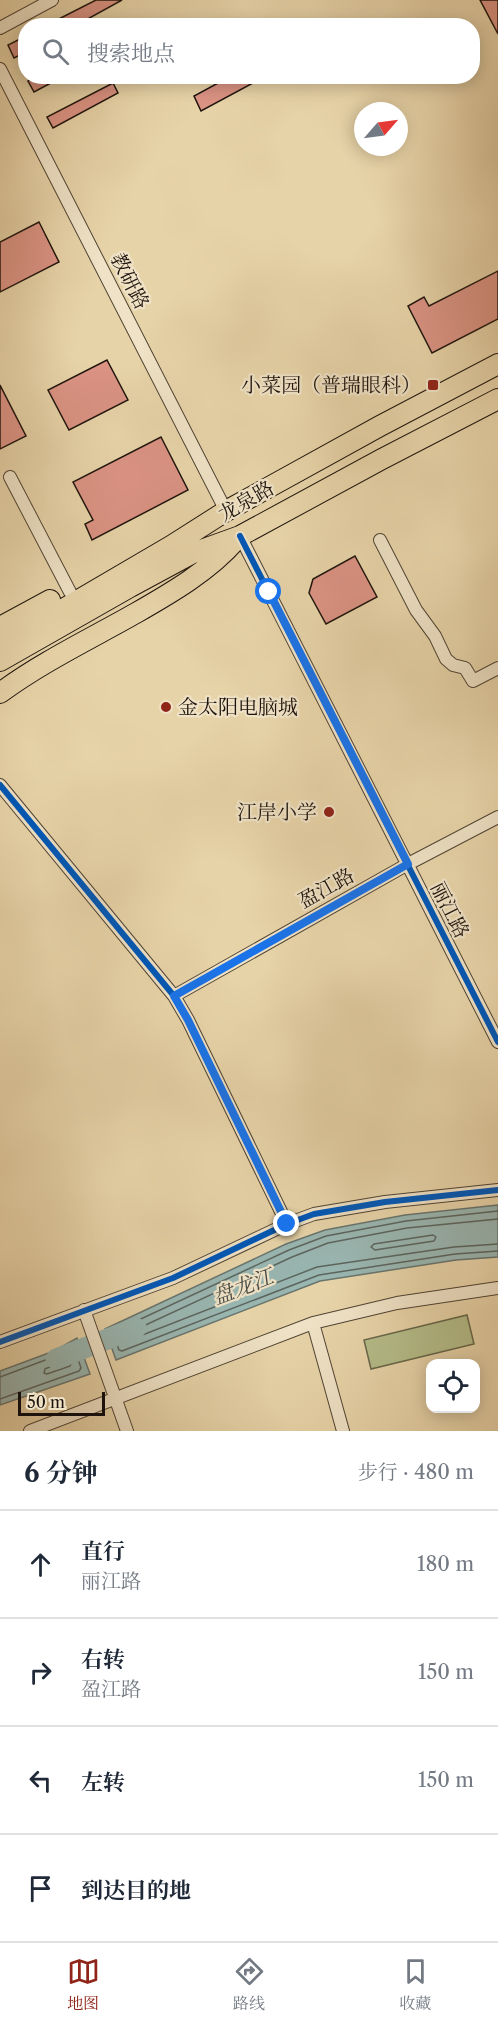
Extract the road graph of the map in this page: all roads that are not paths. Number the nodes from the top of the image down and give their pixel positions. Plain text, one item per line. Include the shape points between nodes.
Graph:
1 (52, 0) edge
2 (18, 18) edge
3 (19, 18) edge
4 (0, 28) edge
5 (0, 69) edge
6 (498, 364) edge
7 (498, 399) edge
8 (10, 477) dead end
9 (226, 511) junction
10 (240, 536) junction
11 (380, 540) dead end
12 (109, 581) junction
13 (70, 592) junction
14 (3, 638) edge
15 (0, 661) edge
16 (498, 668) edge
17 (0, 680) edge
18 (0, 693) edge
19 (0, 785) edge
20 (498, 817) edge
21 (408, 864) junction
22 (174, 996) junction
23 (498, 1042) edge
24 (498, 1190) edge
25 (287, 1224) junction
26 (498, 1288) edge
27 (84, 1310) junction
28 (313, 1323) junction
29 (0, 1342) edge
30 (117, 1398) junction
31 (30, 1431) edge
32 (127, 1431) edge
33 (343, 1431) edge

1 - 3 street
2 - 4 street
5 - 9 street, 教研路
6 - 9 main road, 龙泉路
7 - 10 main road, 龙泉路
8 - 13 street
9 - 12 main road, 龙泉路
10 - 15 main road, 龙泉路 via 193,553
10 - 17 main road via 159,589
10 - 18 main road via 211,565 167,595
10 - 21 street, 丽江路
11 - 16 street via 446,658 465,668 473,681
12 - 13 main road
12 - 14 main road, 龙泉路
13 - 14 main road via 56,597
19 - 22 street
20 - 21 street, 盈江路
21 - 22 street, 盈江路
21 - 23 street, 丽江路
22 - 25 street
24 - 25 street via 385,1202 315,1214
25 - 27 street via 173,1278
26 - 28 street via 397,1303
27 - 29 street
27 - 30 street
28 - 30 street
28 - 33 street
30 - 31 street
30 - 32 street

